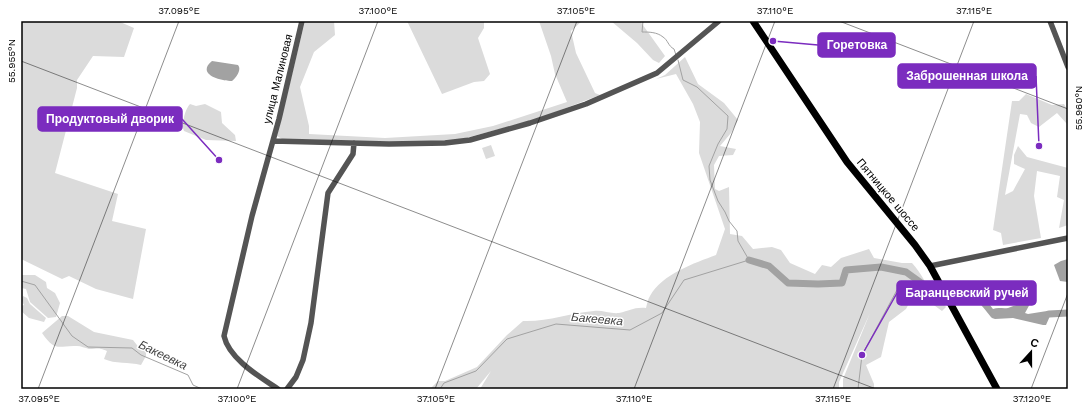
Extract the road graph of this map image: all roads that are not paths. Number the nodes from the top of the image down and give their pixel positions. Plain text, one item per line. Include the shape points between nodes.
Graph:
1 (302, 21) edge
2 (719, 21) edge
3 (753, 21) edge
4 (1050, 21) edge
5 (1068, 67) edge
6 (273, 141) junction
7 (354, 143) junction
8 (1068, 238) edge
9 (930, 266) junction
10 (278, 389) edge
11 (287, 389) edge
12 (997, 389) edge

1 - 6 street, улица Малиновая
2 - 7 street via 657,73 586,104 530,123 459,142
3 - 9 main road, Пятницкое шоссе via 847,162
4 - 5 street
6 - 7 street
6 - 10 street, улица Малиновая via 252,216 224,336 226,344 239,358
7 - 11 street via 353,154 328,193 313,308 303,360 296,377
8 - 9 street
9 - 12 main road, Пятницкое шоссе

